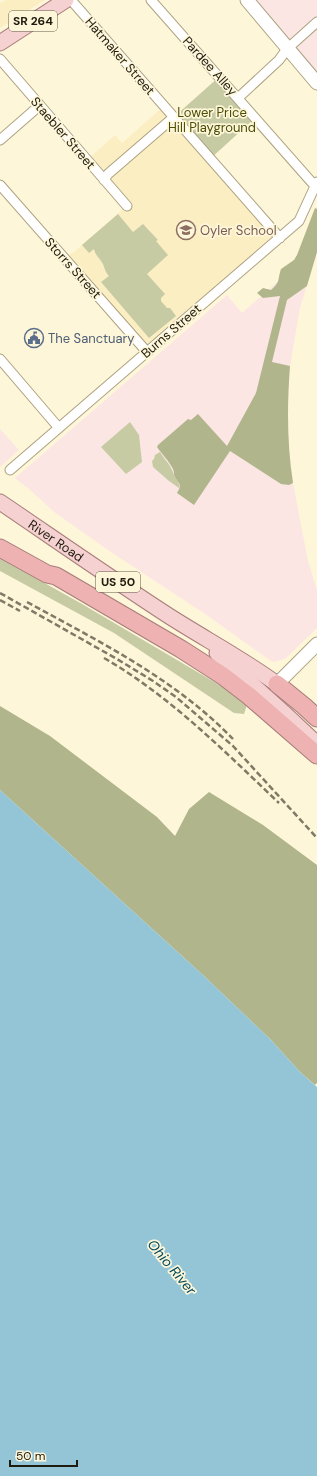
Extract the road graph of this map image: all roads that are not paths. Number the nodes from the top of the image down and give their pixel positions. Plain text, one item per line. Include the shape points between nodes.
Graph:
1 (66, 0) edge
2 (71, 0) edge
3 (246, 0) edge
4 (152, 1) edge
5 (317, 22) edge
6 (0, 42) edge
7 (287, 49) junction
8 (0, 59) edge
9 (317, 83) edge
10 (238, 98) junction
11 (39, 106) junction
12 (174, 117) junction
13 (0, 140) edge
14 (104, 180) junction
15 (316, 184) edge
16 (0, 185) edge
17 (127, 206) dead end
18 (280, 238) junction
19 (146, 352) junction
20 (1, 361) edge
21 (59, 428) junction
22 (10, 470) dead end
23 (0, 498) edge
24 (0, 502) edge
25 (14, 511) junction
26 (0, 540) edge
27 (0, 548) edge
28 (56, 576) junction
29 (192, 631) junction
30 (317, 644) edge
31 (277, 684) junction
32 (317, 718) edge
33 (313, 746) edge

1 - 6 main road, SR 264
2 - 12 street, Hatmaker Street
3 - 7 main road
4 - 10 street, Pardee Alley
5 - 7 street
7 - 9 main road
7 - 10 street via 279,60
8 - 11 street, Staebler Street
10 - 15 street, Pardee Alley
11 - 13 street
11 - 14 street, Staebler Street
12 - 14 street
12 - 18 street, Hatmaker Street
14 - 17 street, Staebler Street
15 - 18 street, Burns Street via 299,221
16 - 19 street, Storrs Street
18 - 19 street, Burns Street
19 - 21 street, Burns Street
20 - 21 street
21 - 22 street, Burns Street
23 - 25 main road
24 - 25 main road, River Road / US 50
25 - 29 main road, River Road / US 50 via 92,566
26 - 28 highway via 52,570
27 - 28 highway via 47,574
28 - 33 highway via 222,676
29 - 31 main road, River Road / US 50 via 254,667
29 - 33 main road, River Road / US 50
30 - 31 main road
31 - 32 highway, US 50

